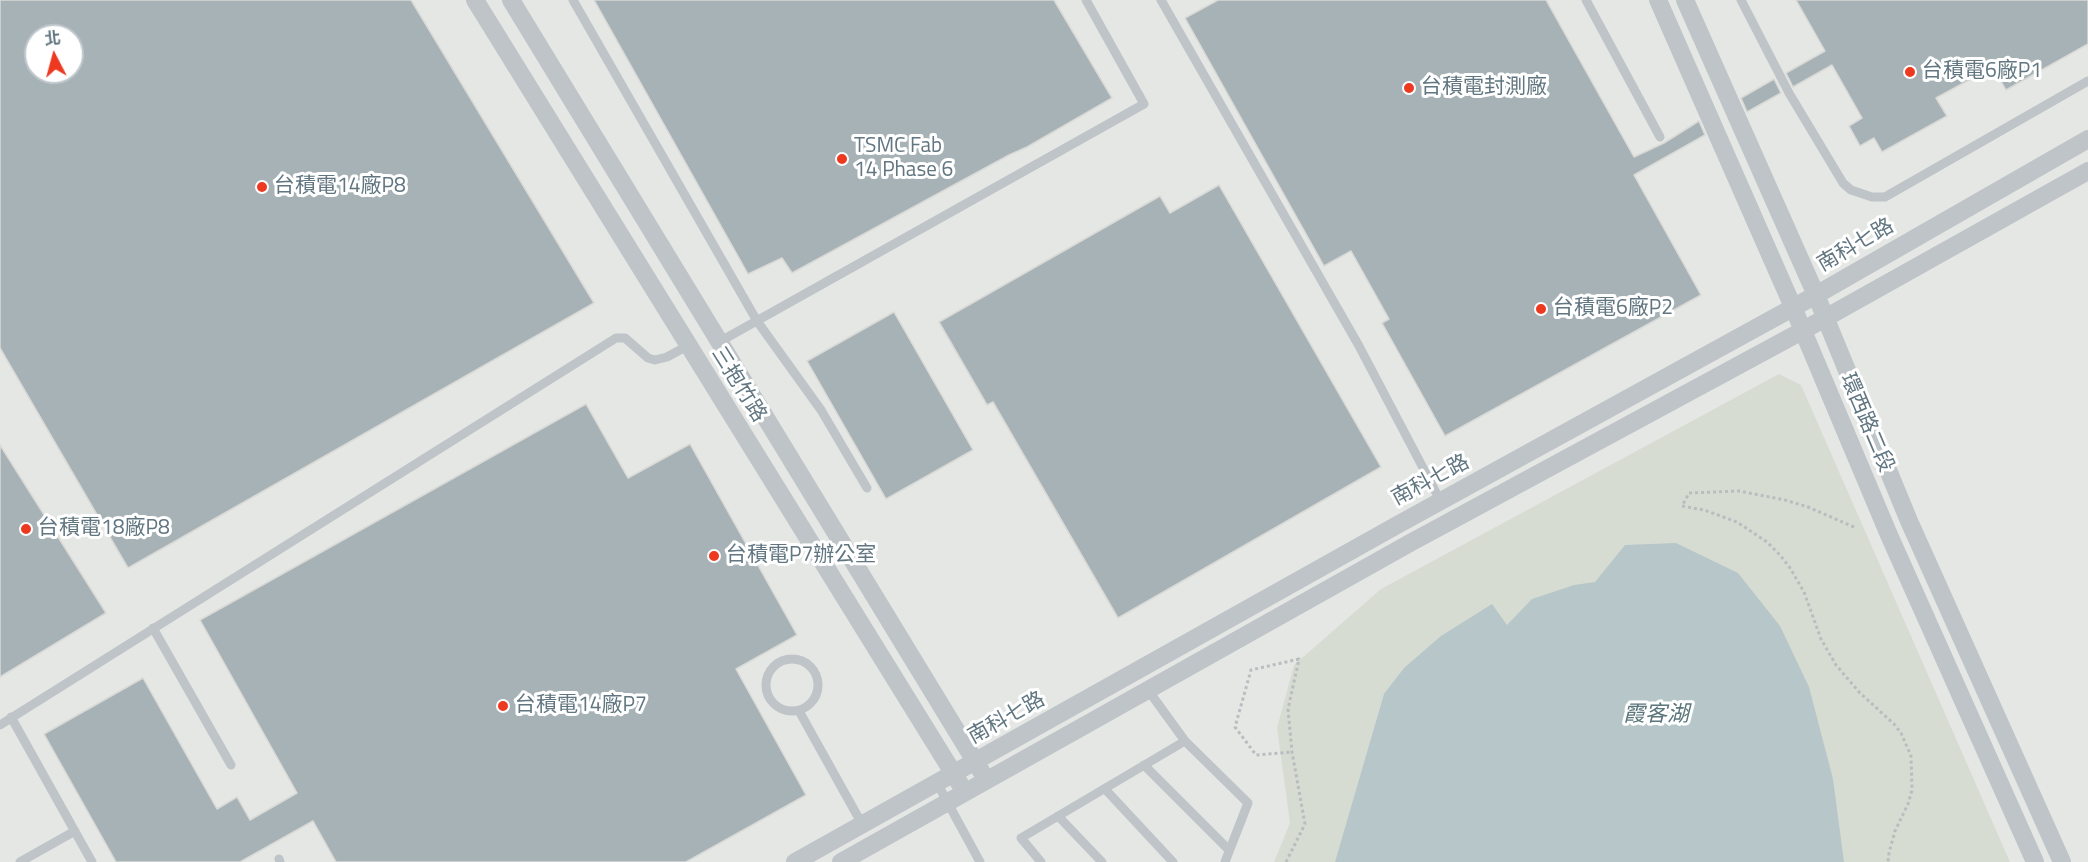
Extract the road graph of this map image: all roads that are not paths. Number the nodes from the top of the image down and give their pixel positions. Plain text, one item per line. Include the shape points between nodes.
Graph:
1 (475, 0) edge
2 (511, 0) edge
3 (573, 0) edge
4 (1086, 0) edge
5 (1161, 0) edge
6 (1586, 0) edge
7 (1658, 0) edge
8 (1685, 0) edge
9 (1741, 0) edge
10 (2088, 81) edge
11 (1660, 137) dead end
12 (2088, 139) edge
13 (2088, 171) edge
14 (1816, 295) junction
15 (1793, 307) junction
16 (1825, 318) junction
17 (757, 321) junction
18 (1802, 331) junction
19 (719, 342) junction
20 (687, 346) junction
21 (867, 488) dead end
22 (1441, 502) junction
23 (1399, 524) junction
24 (1410, 543) junction
25 (153, 628) junction
26 (1148, 690) junction
27 (799, 711) junction
28 (11, 717) junction
29 (0, 725) edge
30 (1185, 741) junction
31 (976, 762) junction
32 (231, 765) dead end
33 (1144, 765) junction
34 (955, 774) junction
35 (987, 780) junction
36 (937, 783) junction
37 (1105, 789) junction
38 (965, 793) junction
39 (947, 803) junction
40 (1058, 816) junction
41 (862, 824) junction
42 (75, 831) junction
43 (1229, 850) junction
44 (20, 862) edge
45 (92, 862) edge
46 (795, 862) edge
47 (841, 862) edge
48 (980, 862) edge
49 (1041, 862) edge
50 (1102, 862) edge
51 (1173, 862) edge
52 (1225, 862) edge
53 (2035, 862) edge
54 (2062, 862) edge

1 - 20 street, 三抱竹路
2 - 19 street, 三抱竹路
3 - 17 lane
4 - 17 lane via 1144,104
5 - 22 lane via 1359,346
6 - 11 lane
7 - 15 street, 環西路二段
8 - 14 street
9 - 10 lane via 1789,93 1843,183 1872,197 1885,197
12 - 14 street, 南科七路
13 - 16 street
14 - 15 street, 南科七路
14 - 16 street, 環西路二段
15 - 18 street, 環西路二段
15 - 22 street, 南科七路
16 - 18 street, 南科七路
16 - 54 street, 環西路二段 via 1909,521
17 - 19 lane
17 - 21 lane via 820,410
18 - 24 street, 南科七路
18 - 53 street, 環西路二段
19 - 31 street, 三抱竹路
20 - 25 lane via 655,360 625,338 616,338
20 - 34 street, 三抱竹路
22 - 23 street, 南科七路
23 - 24 lane
23 - 31 street, 南科七路
24 - 26 street, 南科七路
25 - 28 lane
25 - 32 lane
26 - 30 lane
26 - 35 street, 南科七路
27 - 27 lane via 816,697 817,676 808,664 788,659 774,665 766,676 766,691 778,708
27 - 41 lane
28 - 29 lane
28 - 42 lane
30 - 33 lane
30 - 43 lane via 1248,803
31 - 34 street, 南科七路
31 - 35 street, 三抱竹路
33 - 37 lane
33 - 43 lane
34 - 36 street, 南科七路
34 - 38 street, 三抱竹路
35 - 38 street, 南科七路
36 - 39 lane
36 - 41 street, 南科七路
37 - 40 lane
37 - 51 lane
38 - 39 street, 南科七路
39 - 47 street, 南科七路
39 - 48 lane
40 - 49 lane via 1021,838
40 - 50 lane
41 - 46 street, 南科七路
42 - 44 lane
42 - 45 lane
43 - 52 lane

